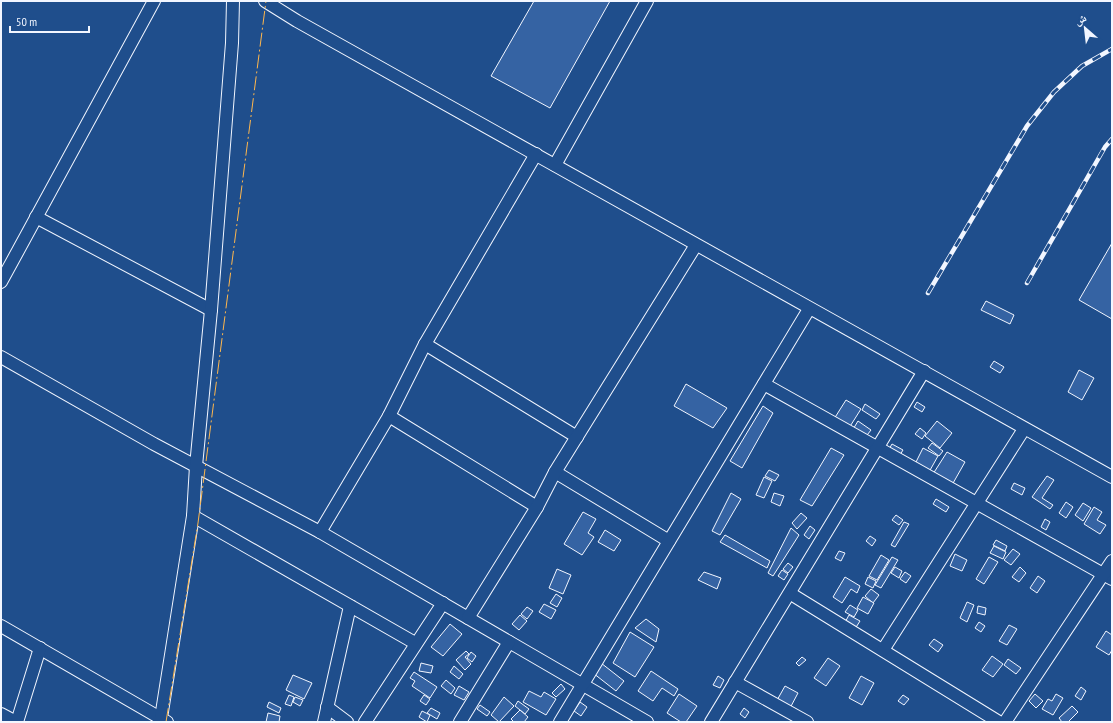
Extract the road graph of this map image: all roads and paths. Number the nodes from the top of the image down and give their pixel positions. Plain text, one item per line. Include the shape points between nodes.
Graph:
1 (154, 1) edge
2 (233, 1) edge
3 (266, 1) edge
4 (647, 1) edge
5 (536, 154) junction
6 (555, 164) junction
7 (36, 217) junction
8 (696, 245) junction
9 (1, 282) edge
10 (809, 309) junction
11 (211, 310) junction
12 (425, 344) junction
13 (1, 357) edge
14 (924, 371) junction
15 (764, 384) junction
16 (389, 416) junction
17 (1024, 429) junction
18 (576, 437) junction
19 (878, 448) junction
20 (196, 466) junction
21 (555, 472) junction
22 (1112, 477) edge
23 (976, 503) junction
24 (537, 507) junction
25 (193, 516) junction
26 (320, 532) junction
27 (669, 541) junction
28 (1112, 561) edge
29 (1108, 576) edge
30 (791, 594) junction
31 (443, 603) junction
32 (350, 606) junction
33 (468, 618) junction
34 (1, 626) edge
35 (509, 642) junction
36 (415, 643) junction
37 (40, 648) junction
38 (883, 650) junction
39 (735, 682) junction
40 (583, 684) junction
41 (328, 707) junction
42 (1, 714) edge
43 (164, 720) edge
44 (17, 722) edge
45 (324, 722) edge
46 (347, 722) edge
47 (365, 722) edge
48 (460, 722) edge
49 (560, 722) edge
50 (648, 722) edge
51 (711, 722) edge
52 (807, 722) edge
53 (999, 722) edge
54 (1005, 722) edge

1 - 7 street
2 - 11 street
3 - 5 street via 297,21
4 - 6 street
5 - 6 street
5 - 12 street
6 - 8 street
7 - 9 street
7 - 11 street
8 - 10 street
8 - 18 street
10 - 14 street
10 - 15 street
11 - 20 street
12 - 16 street
12 - 18 street
13 - 20 street
14 - 17 street
14 - 19 street
15 - 19 street
15 - 27 street
16 - 24 street
16 - 26 street
17 - 22 street
17 - 23 street
18 - 21 street
19 - 23 street
19 - 30 street
20 - 25 street
20 - 26 street
21 - 24 street
21 - 27 street
23 - 29 street
23 - 38 street
24 - 33 street
25 - 32 street
25 - 43 street
26 - 31 street
27 - 40 street
28 - 29 street
29 - 54 street
30 - 38 street
30 - 39 street
31 - 33 street
31 - 36 street
32 - 36 street
32 - 41 street
33 - 35 street
34 - 37 street
35 - 40 street
35 - 48 street
36 - 47 street
37 - 43 street
37 - 44 street
38 - 53 street
39 - 51 street
39 - 52 street
40 - 49 street
40 - 50 street
41 - 45 street
41 - 46 street
42 - 44 street

